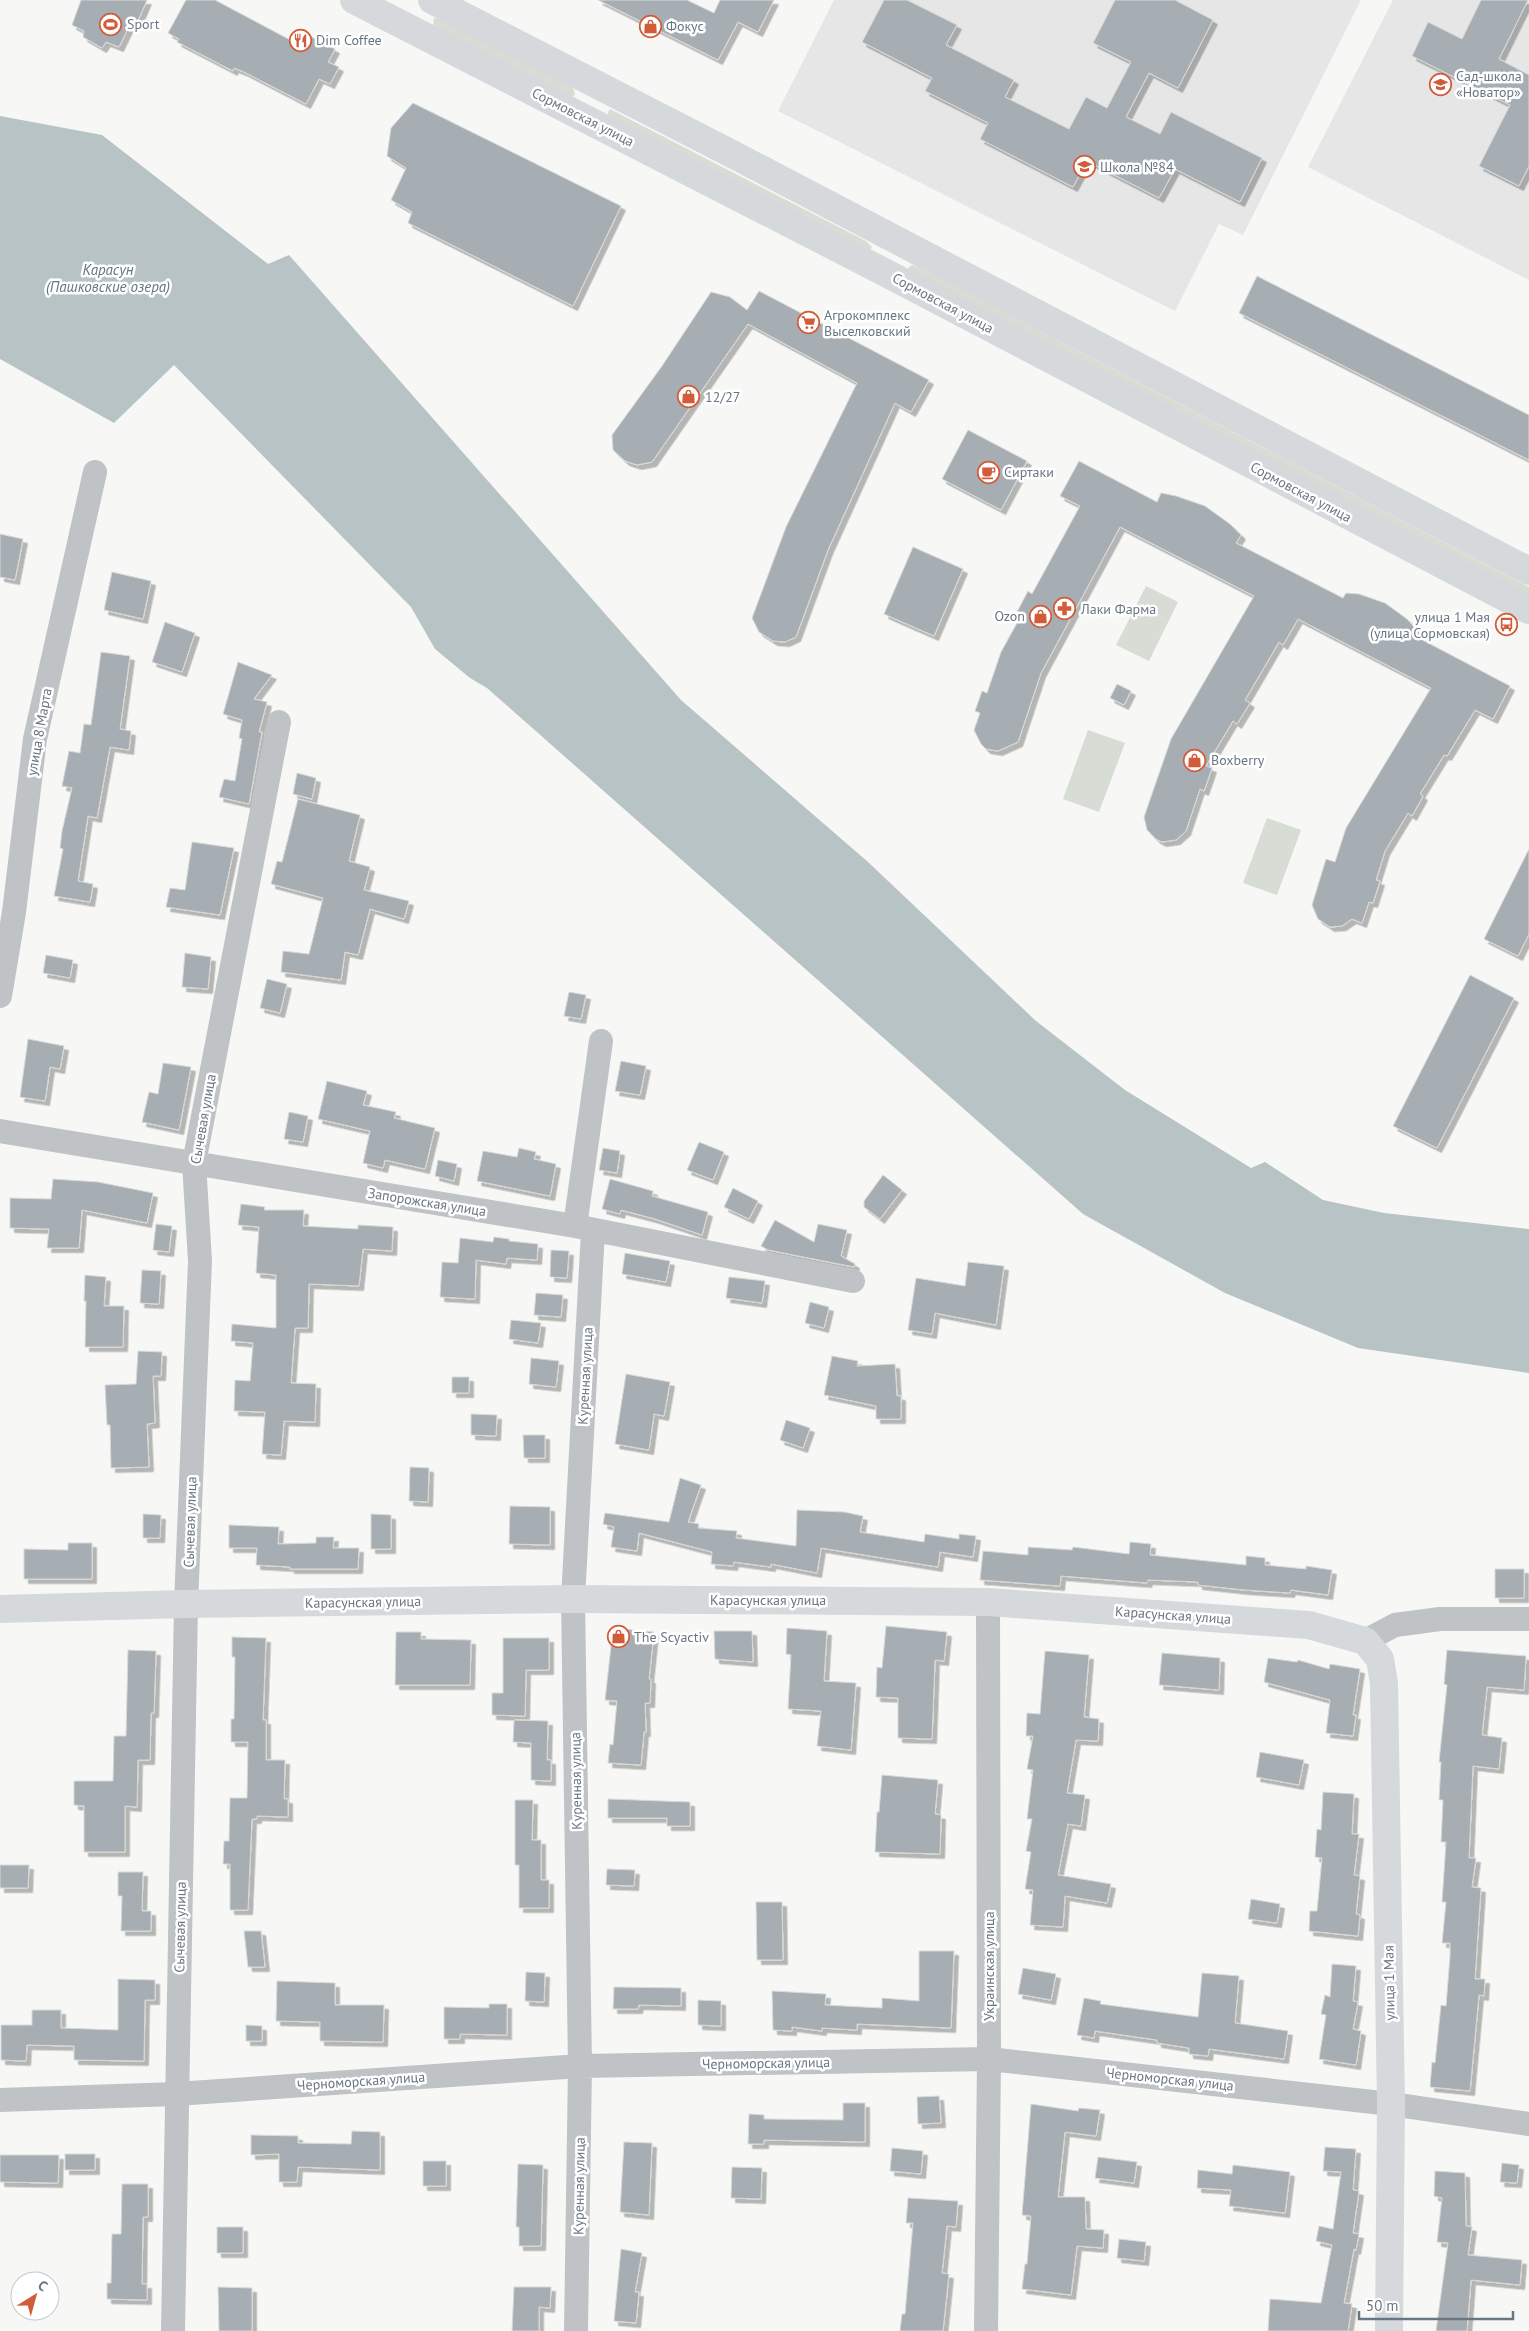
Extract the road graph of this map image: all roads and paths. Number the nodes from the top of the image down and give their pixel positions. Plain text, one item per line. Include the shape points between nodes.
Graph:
1 (354, 0) edge
2 (432, 0) edge
3 (901, 242) junction
4 (886, 272) junction
5 (95, 472) dead end
6 (1529, 571) edge
7 (1529, 610) edge
8 (279, 722) dead end
9 (0, 996) edge
10 (601, 1041) dead end
11 (0, 1131) edge
12 (194, 1163) junction
13 (584, 1229) junction
14 (853, 1281) dead end
15 (573, 1599) junction
16 (988, 1602) junction
17 (186, 1604) junction
18 (0, 1609) edge
19 (1529, 1619) edge
20 (1365, 1641) junction
21 (989, 2060) junction
22 (580, 2066) junction
23 (176, 2094) junction
24 (0, 2100) edge
25 (1391, 2104) junction
26 (1529, 2124) edge
27 (173, 2331) edge
28 (576, 2331) edge
29 (986, 2331) edge
30 (1389, 2331) edge

1 - 4 main road, Сормовская улица
2 - 3 main road
3 - 4 main road
3 - 6 main road
4 - 7 main road, Сормовская улица
5 - 9 street, улица 8 Марта via 35,739 14,912
8 - 12 street, Сычевая улица
10 - 13 street, Куренная улица
11 - 12 street, Запорожская улица
12 - 13 street, Запорожская улица
12 - 17 street, Сычевая улица via 200,1261
13 - 14 street, Запорожская улица
13 - 15 street, Куренная улица
15 - 16 main road, Карасунская улица
15 - 17 main road, Карасунская улица
15 - 22 street, Куренная улица
16 - 20 main road, Карасунская улица via 1309,1625
16 - 21 street, Украинская улица
17 - 18 main road, Карасунская улица
17 - 23 street, Сычевая улица
19 - 20 street via 1440,1618 1395,1624
20 - 25 main road, улица 1 Мая via 1380,1659 1384,1683
21 - 22 street, Черноморская улица
21 - 25 street, Черноморская улица
21 - 29 street, Украинская улица
22 - 23 street, Черноморская улица
22 - 28 street, Куренная улица
23 - 24 street, Черноморская улица
23 - 27 street, Сычевая улица
25 - 26 street, Черноморская улица
25 - 30 main road, улица 1 Мая

